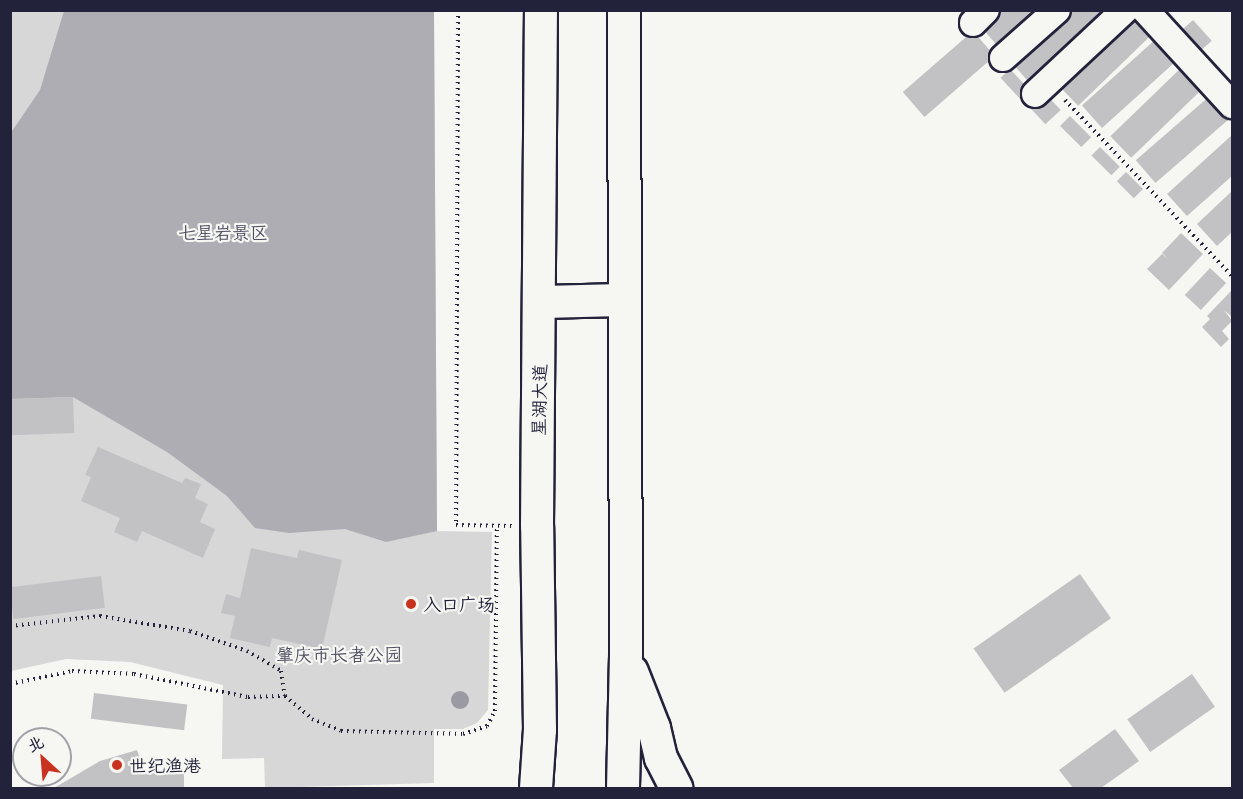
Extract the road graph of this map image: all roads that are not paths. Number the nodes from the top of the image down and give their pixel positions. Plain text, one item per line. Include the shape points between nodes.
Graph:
1 (542, 10) edge
2 (624, 10) edge
3 (1057, 10) edge
4 (1125, 10) edge
5 (1145, 10) edge
6 (1003, 58) dead end
7 (1040, 89) road end
8 (1233, 105) edge
9 (624, 300) junction
10 (540, 302) junction
11 (626, 656) junction
12 (536, 789) edge
13 (623, 789) edge
14 (676, 789) edge

1 - 10 main road, 星湖大道
2 - 9 main road
3 - 6 street
4 - 7 street
5 - 8 street
9 - 10 main road
9 - 11 main road
10 - 12 main road, 星湖大道 via 540,730
11 - 13 main road
11 - 14 main road via 654,728 660,758

